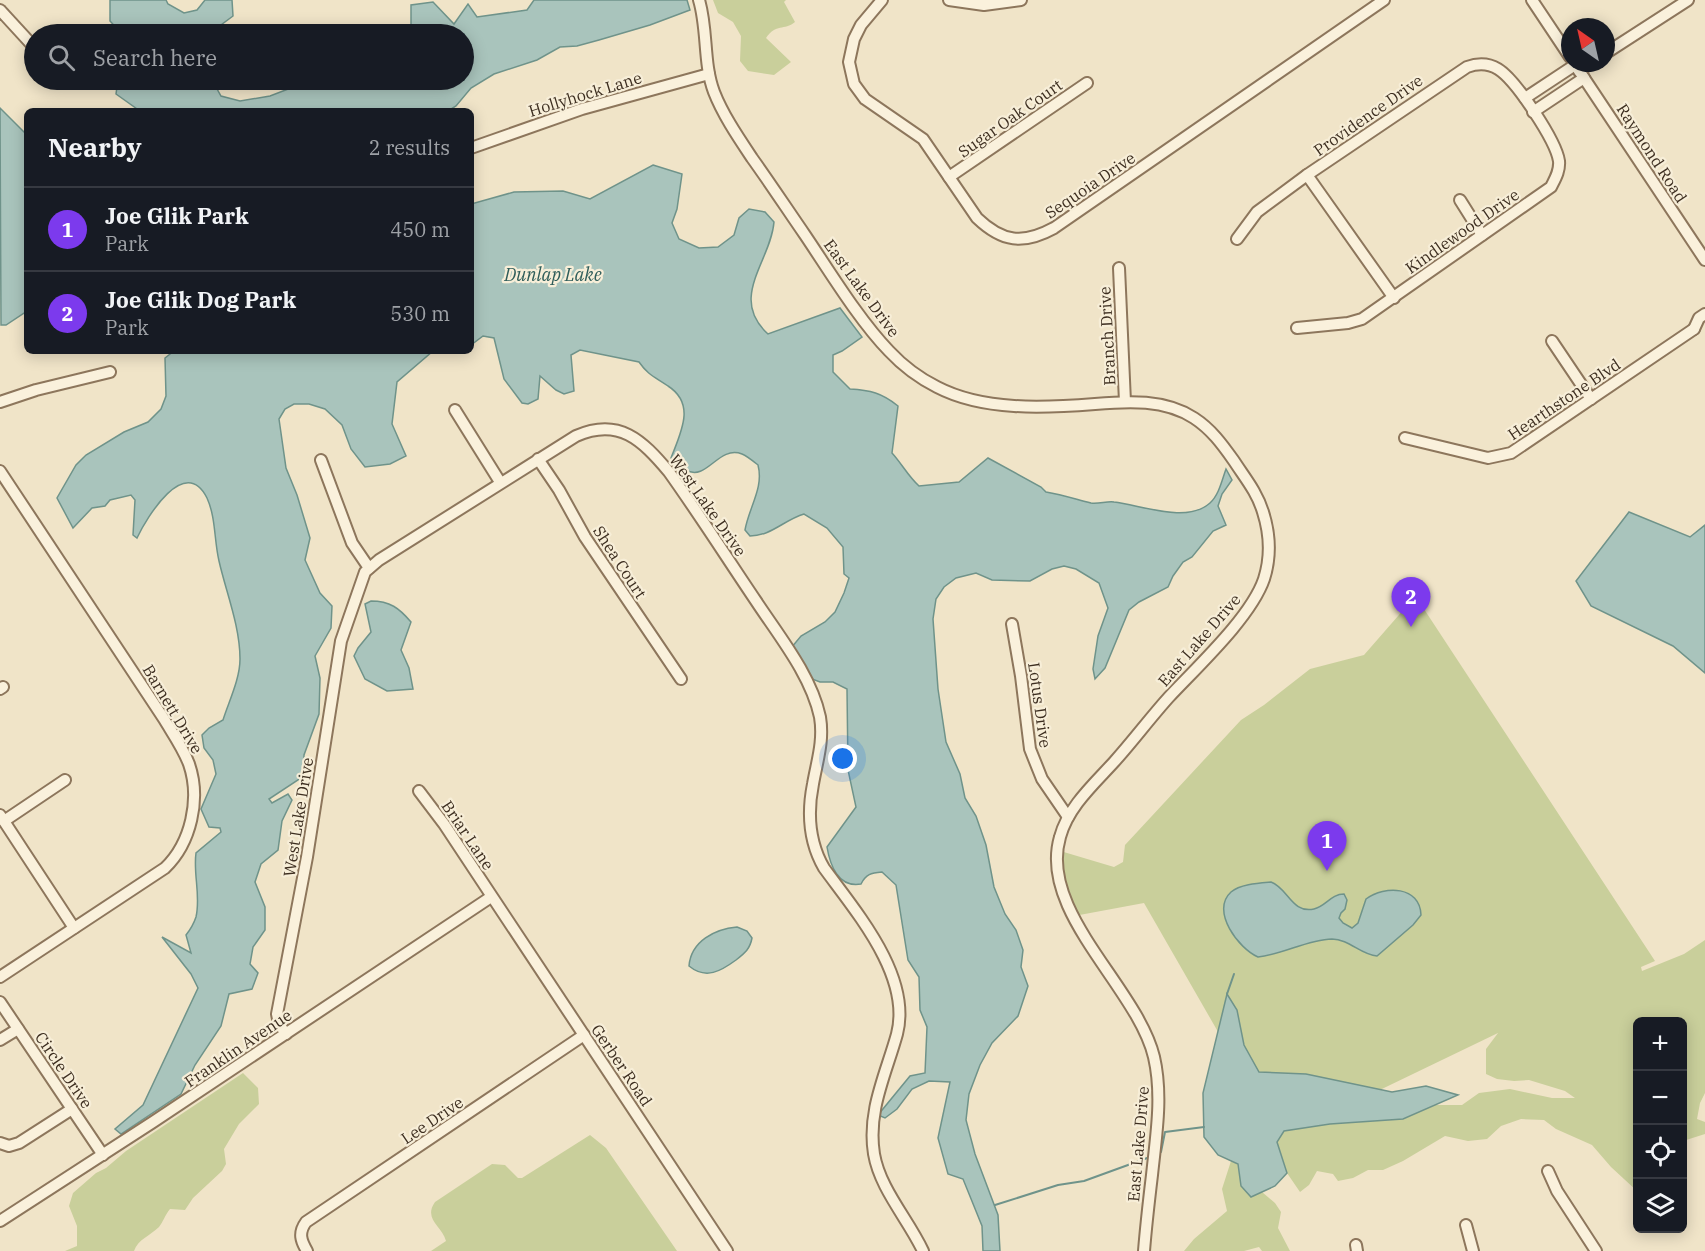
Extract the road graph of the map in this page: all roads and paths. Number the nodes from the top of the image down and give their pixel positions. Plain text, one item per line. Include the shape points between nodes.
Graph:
1 (699, 0) edge
2 (882, 0) edge
3 (949, 0) edge
4 (1021, 0) edge
5 (1384, 0) edge
6 (1532, 0) edge
7 (1688, 0) edge
8 (0, 10) edge
9 (24, 36) edge
10 (1561, 43) edge
11 (1615, 47) edge
12 (1569, 72) edge
13 (1572, 72) edge
14 (1580, 72) edge
15 (709, 74) junction
16 (1087, 83) dead end
17 (1525, 98) junction
18 (1533, 112) junction
19 (474, 147) edge
20 (1307, 175) junction
21 (949, 177) junction
22 (1460, 200) dead end
23 (1482, 235) junction
24 (1237, 239) dead end
25 (1705, 260) edge
26 (1119, 268) dead end
27 (1394, 298) junction
28 (1705, 314) edge
29 (1297, 328) dead end
30 (1700, 329) edge
31 (1552, 341) dead end
32 (110, 372) dead end
33 (1591, 399) junction
34 (0, 402) edge
35 (1125, 402) junction
36 (455, 410) dead end
37 (1405, 438) dead end
38 (321, 459) dead end
39 (538, 459) junction
40 (0, 471) edge
41 (500, 482) junction
42 (369, 568) junction
43 (1012, 624) dead end
44 (681, 679) dead end
45 (65, 780) dead end
46 (419, 791) dead end
47 (1068, 817) junction
48 (2, 818) edge
49 (491, 897) junction
50 (74, 928) junction
51 (0, 977) edge
52 (0, 1002) edge
53 (18, 1029) junction
54 (286, 1034) junction
55 (584, 1035) junction
56 (0, 1040) edge
57 (72, 1109) junction
58 (0, 1143) edge
59 (103, 1155) junction
60 (1548, 1171) dead end
61 (0, 1221) edge
62 (1466, 1225) dead end
63 (307, 1251) edge
64 (727, 1251) edge
65 (923, 1251) edge
66 (1144, 1251) edge
67 (1473, 1251) edge
68 (1596, 1251) edge

1 - 15 street, East Lake Drive
2 - 21 street, Sequoia Drive via 854,39 849,62 854,84 865,99 923,139
3 - 4 street via 984,5
5 - 21 street, Sequoia Drive via 1039,236 1015,240 988,229
6 - 10 street, Raymond Road
7 - 11 street
8 - 9 street
12 - 17 street
13 - 18 street
14 - 25 street, Raymond Road
15 - 19 street, Hollyhock Lane via 582,109
15 - 35 street, East Lake Drive via 726,117 769,182 877,337 904,365 946,392 980,402
16 - 21 street, Sugar Oak Court
17 - 18 street, Kindlewood Drive
17 - 20 street, Providence Drive via 1499,69 1478,63 1440,84
18 - 23 street, Kindlewood Drive via 1555,150 1558,172 1545,193
20 - 24 street, Providence Drive via 1257,212
20 - 27 street
22 - 23 street
23 - 27 street, Kindlewood Drive
26 - 35 street, Branch Drive
27 - 29 street, Kindlewood Drive via 1362,319
28 - 30 street, Hearthstone Blvd via 1699,318
30 - 33 street, Hearthstone Blvd
31 - 33 street
32 - 34 street
33 - 37 street, Hearthstone Blvd via 1501,456 1488,458
35 - 47 street, East Lake Drive via 1181,411 1216,437 1251,485 1263,511 1269,538 1267,566 1251,605
36 - 41 street
38 - 42 street via 352,543
39 - 41 street, West Lake Drive
39 - 44 street, Shea Court via 585,537
39 - 65 street, West Lake Drive via 592,430 625,432 645,446 678,484 791,654 812,694 821,734 810,801 813,845 824,868 877,943 899,1001 899,1025 874,1112 874,1156 885,1186
40 - 50 street, Barnett Drive via 169,727 189,763 195,787 190,823 172,861
41 - 42 street, West Lake Drive
42 - 54 street, West Lake Drive via 340,641 307,857 277,1014
43 - 47 street, Lotus Drive via 1030,749 1042,779
45 - 48 street
46 - 49 street, Briar Lane
47 - 66 street, East Lake Drive via 1057,850 1064,895 1146,1033 1157,1070 1157,1127
48 - 50 street
49 - 54 street, Franklin Avenue
49 - 55 street, Gerber Road
50 - 51 street, Barnett Drive
52 - 53 street, Circle Drive
53 - 56 street
53 - 57 street, Circle Drive
54 - 59 street, Franklin Avenue
55 - 63 street, Lee Drive via 306,1222 300,1232
55 - 64 street, Gerber Road
57 - 58 street via 19,1143
57 - 59 street, Circle Drive
59 - 61 street, Franklin Avenue
60 - 68 street
62 - 67 street

